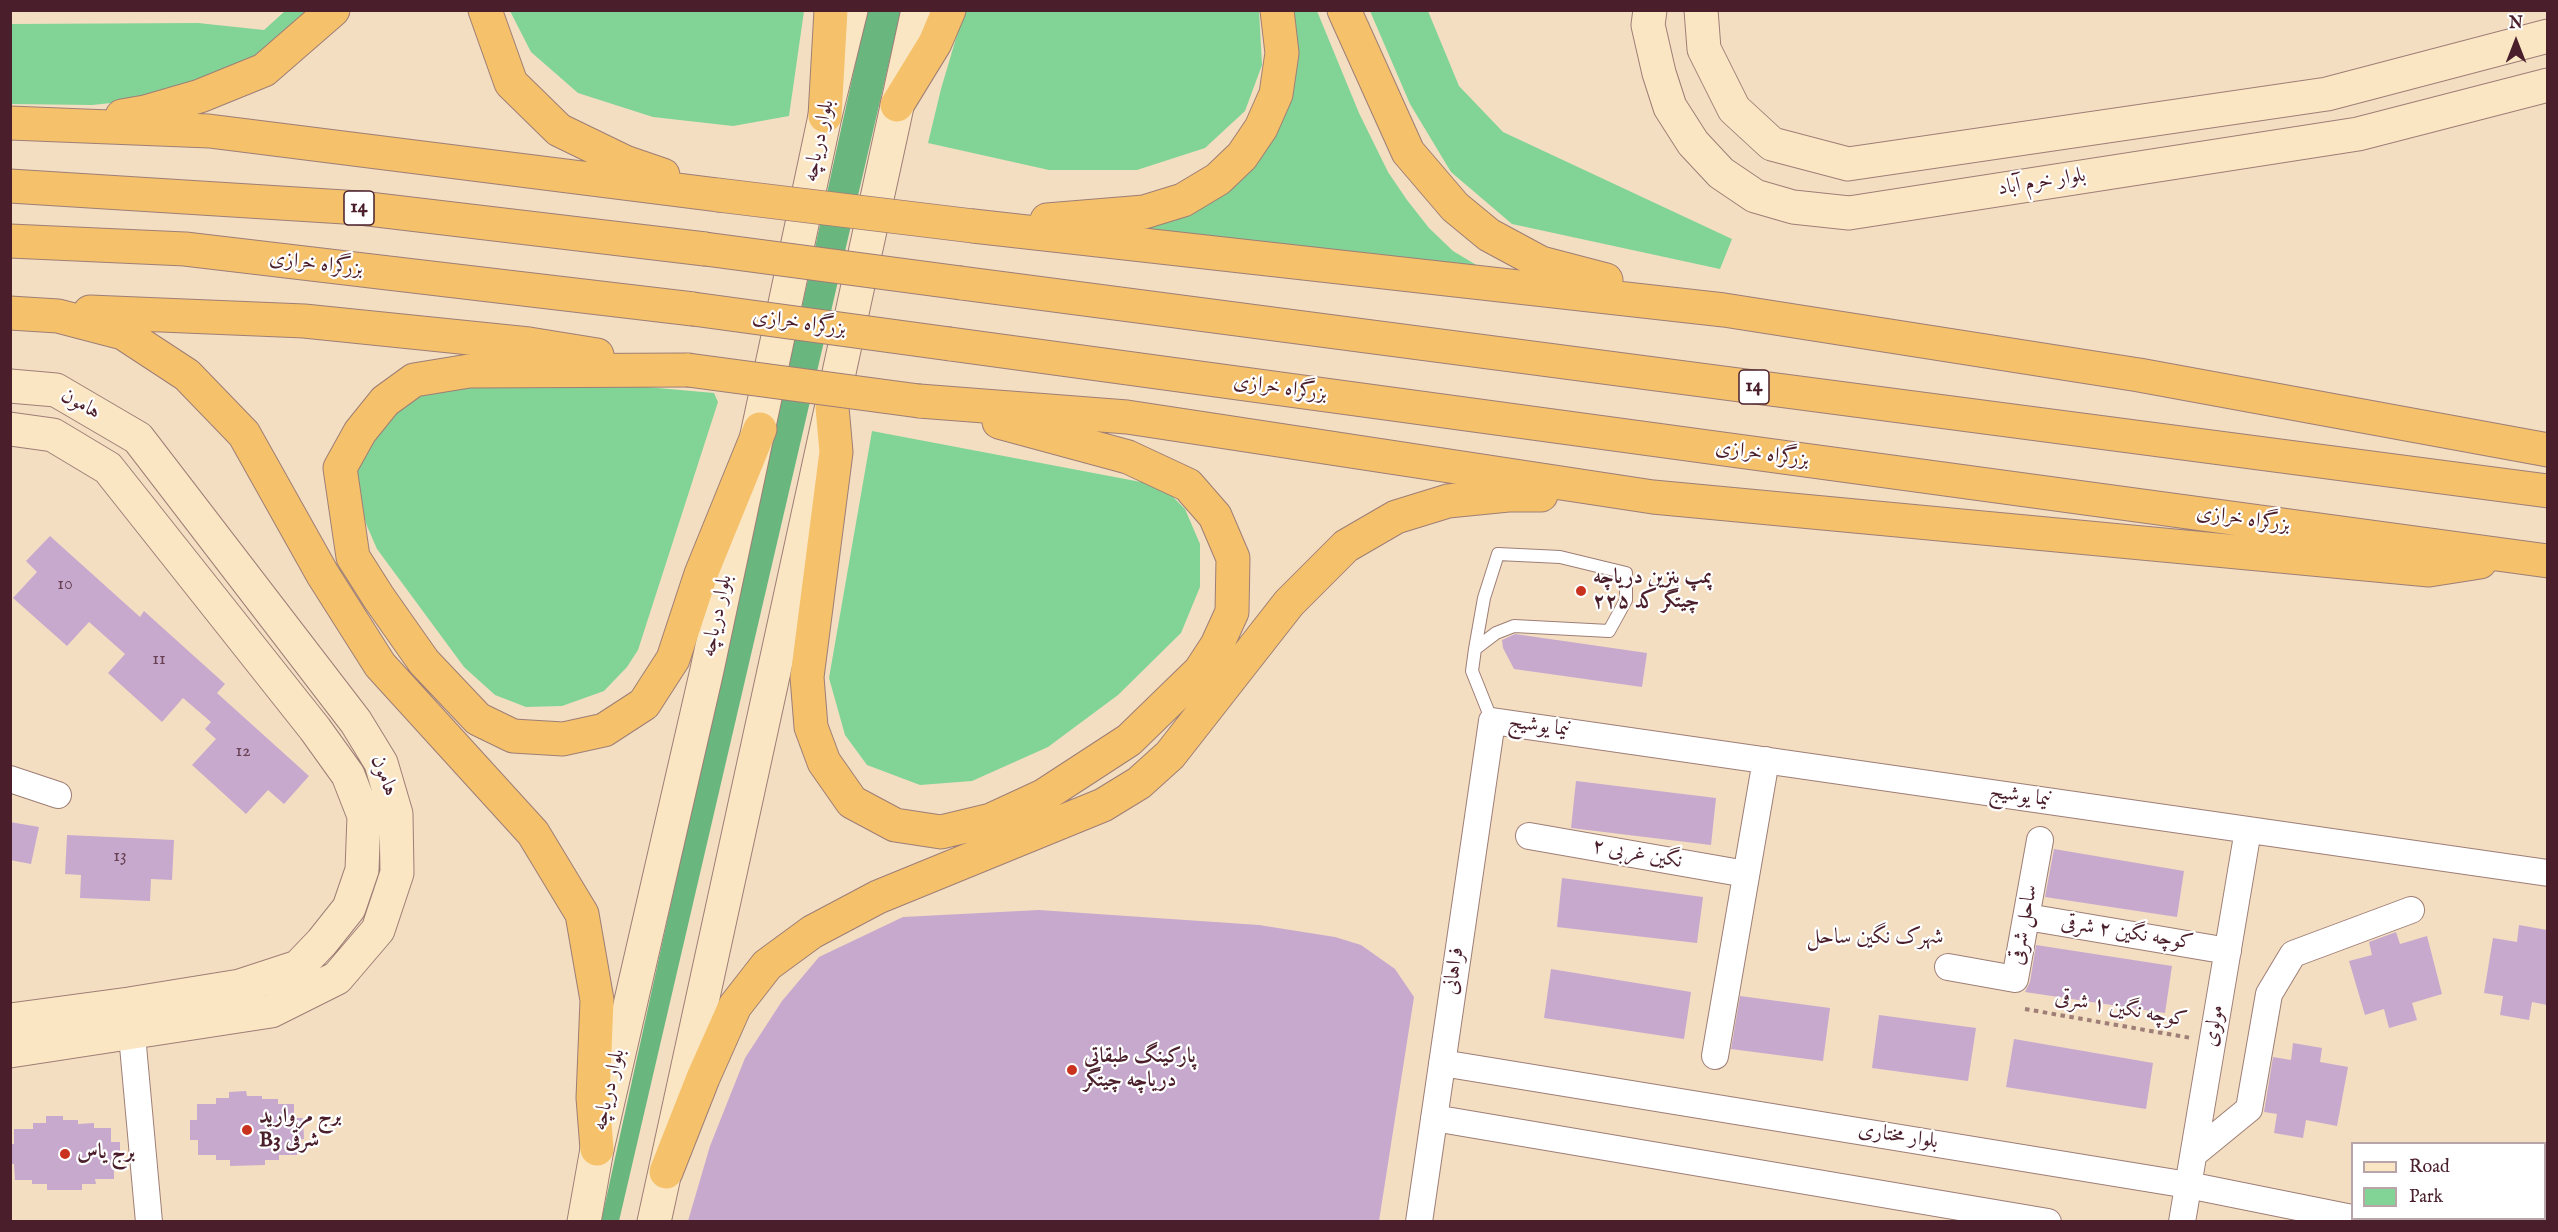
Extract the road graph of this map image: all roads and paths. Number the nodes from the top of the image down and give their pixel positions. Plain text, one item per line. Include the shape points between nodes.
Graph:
1 (333, 10) edge
2 (485, 10) edge
3 (831, 10) edge
4 (851, 10) edge
5 (918, 10) edge
6 (949, 10) edge
7 (1277, 10) edge
8 (1344, 10) edge
9 (1650, 10) edge
10 (1701, 10) edge
11 (2547, 36) edge
12 (2547, 85) edge
13 (897, 105) junction
14 (825, 116) junction
15 (10, 123) edge
16 (10, 186) edge
17 (718, 195) junction
18 (973, 226) junction
19 (10, 241) edge
20 (1724, 310) junction
21 (10, 311) edge
22 (688, 370) junction
23 (10, 386) edge
24 (919, 401) junction
25 (832, 407) junction
26 (10, 429) edge
27 (760, 429) junction
28 (2547, 450) edge
29 (2547, 491) edge
30 (1653, 497) junction
31 (2515, 556) junction
32 (2547, 561) edge
33 (1475, 649) junction
34 (1492, 720) junction
35 (1766, 760) junction
36 (10, 779) edge
37 (58, 795) dead end
38 (2248, 830) junction
39 (1529, 836) dead end
40 (2040, 840) dead end
41 (1746, 873) junction
42 (2547, 873) edge
43 (2412, 910) dead end
44 (2027, 917) junction
45 (2228, 951) junction
46 (1948, 967) dead end
47 (2025, 1009) dead end
48 (131, 1019) junction
49 (10, 1020) edge
50 (2213, 1042) junction
51 (10, 1051) edge
52 (1715, 1056) dead end
53 (1442, 1063) junction
54 (1434, 1118) junction
55 (597, 1149) junction
56 (2194, 1154) junction
57 (666, 1172) junction
58 (2188, 1185) junction
59 (2351, 1217) edge
60 (149, 1221) edge
61 (584, 1221) edge
62 (654, 1221) edge
63 (1419, 1221) edge
64 (2048, 1221) edge
65 (2182, 1221) edge

1 - 15 highway via 264,70 200,96 110,118
2 - 17 highway via 511,83 559,130 625,162
3 - 14 highway
4 - 14 street, بلوار دریاچه
5 - 13 street
6 - 13 highway via 935,43
7 - 18 highway via 1282,53 1276,94 1261,128 1242,156 1218,179 1183,200 1144,212
8 - 20 highway via 1408,152 1455,207 1489,235 1541,263
9 - 12 street, بلوار خرم آباد via 1648,25 1670,107 1693,143 1721,173 1755,196 1792,207 1849,213 2358,134
10 - 11 street via 1704,49 1734,109 1772,144 1848,164 2327,94
13 - 25 street
14 - 27 street, بلوار دریاچه
15 - 17 highway via 209,131
16 - 29 highway, 14, bridge via 360,208 705,249
17 - 18 highway, bridge
18 - 20 highway
19 - 31 highway, بزرگراه خرازی, bridge via 186,249 693,309
20 - 28 highway via 2139,375
21 - 22 highway via 304,321 529,344
21 - 55 highway via 58,316 123,333 187,375 243,434 380,664 533,833 582,914 597,1000 592,1098
22 - 24 highway, bridge
22 - 27 highway via 469,371 414,380 385,401 360,432 340,468 353,557 424,662 478,719 513,736 562,739 604,730 644,704 673,659 701,574
23 - 48 street, هامون via 56,390 138,438 356,722 381,763 396,814 396,873 378,930 337,978 271,1011
24 - 25 highway via 1128,457 1188,485 1215,516 1233,558 1232,612 1217,645 1200,671 1129,740 1043,796 991,820 941,832 895,825 852,802 824,762 811,727 807,677 836,452
24 - 30 highway via 1127,417
25 - 57 street
26 - 48 street, هامون via 53,435 108,468 315,729 348,775 364,816 362,870 349,908 298,967
27 - 55 street, بلوار دریاچه
30 - 31 highway via 2428,570
30 - 57 highway via 1508,495 1448,501 1396,517 1346,546 1288,603 1170,755 1139,783 1103,805 878,897 812,932 767,965 735,1006
31 - 32 highway, بزرگراه خرازی
33 - 33 lane via 1484,598 1498,554 1560,556 1626,573 1626,600 1609,631 1514,626 1496,633
33 - 34 lane via 1472,671
34 - 35 street, نیما یوشیج
34 - 53 street, فراهانی
35 - 38 street, نیما یوشیج
35 - 41 street
36 - 37 street
38 - 42 street, نیما یوشیج
38 - 45 street, مولوی
39 - 41 street, نگین غربی ۲
40 - 44 street, ساحل شرقی
41 - 52 street
43 - 56 street via 2294,954 2269,994 2249,1109
44 - 45 street, کوچه نگین ۲ شرقی
44 - 46 street, ساحل شرقی via 2015,979
45 - 50 street, مولوی
47 - 50 path, کوچه نگین ۱ شرقی
48 - 49 street, هامون
48 - 51 street, هامون
48 - 60 street
50 - 56 street, مولوی
53 - 54 street, فراهانی
53 - 58 street, بلوار مختاری
54 - 63 street, فراهانی
54 - 64 street
55 - 61 street, بلوار دریاچه
56 - 58 street, مولوی
57 - 62 street
58 - 59 street, بلوار مختاری
58 - 65 street, مولوی

